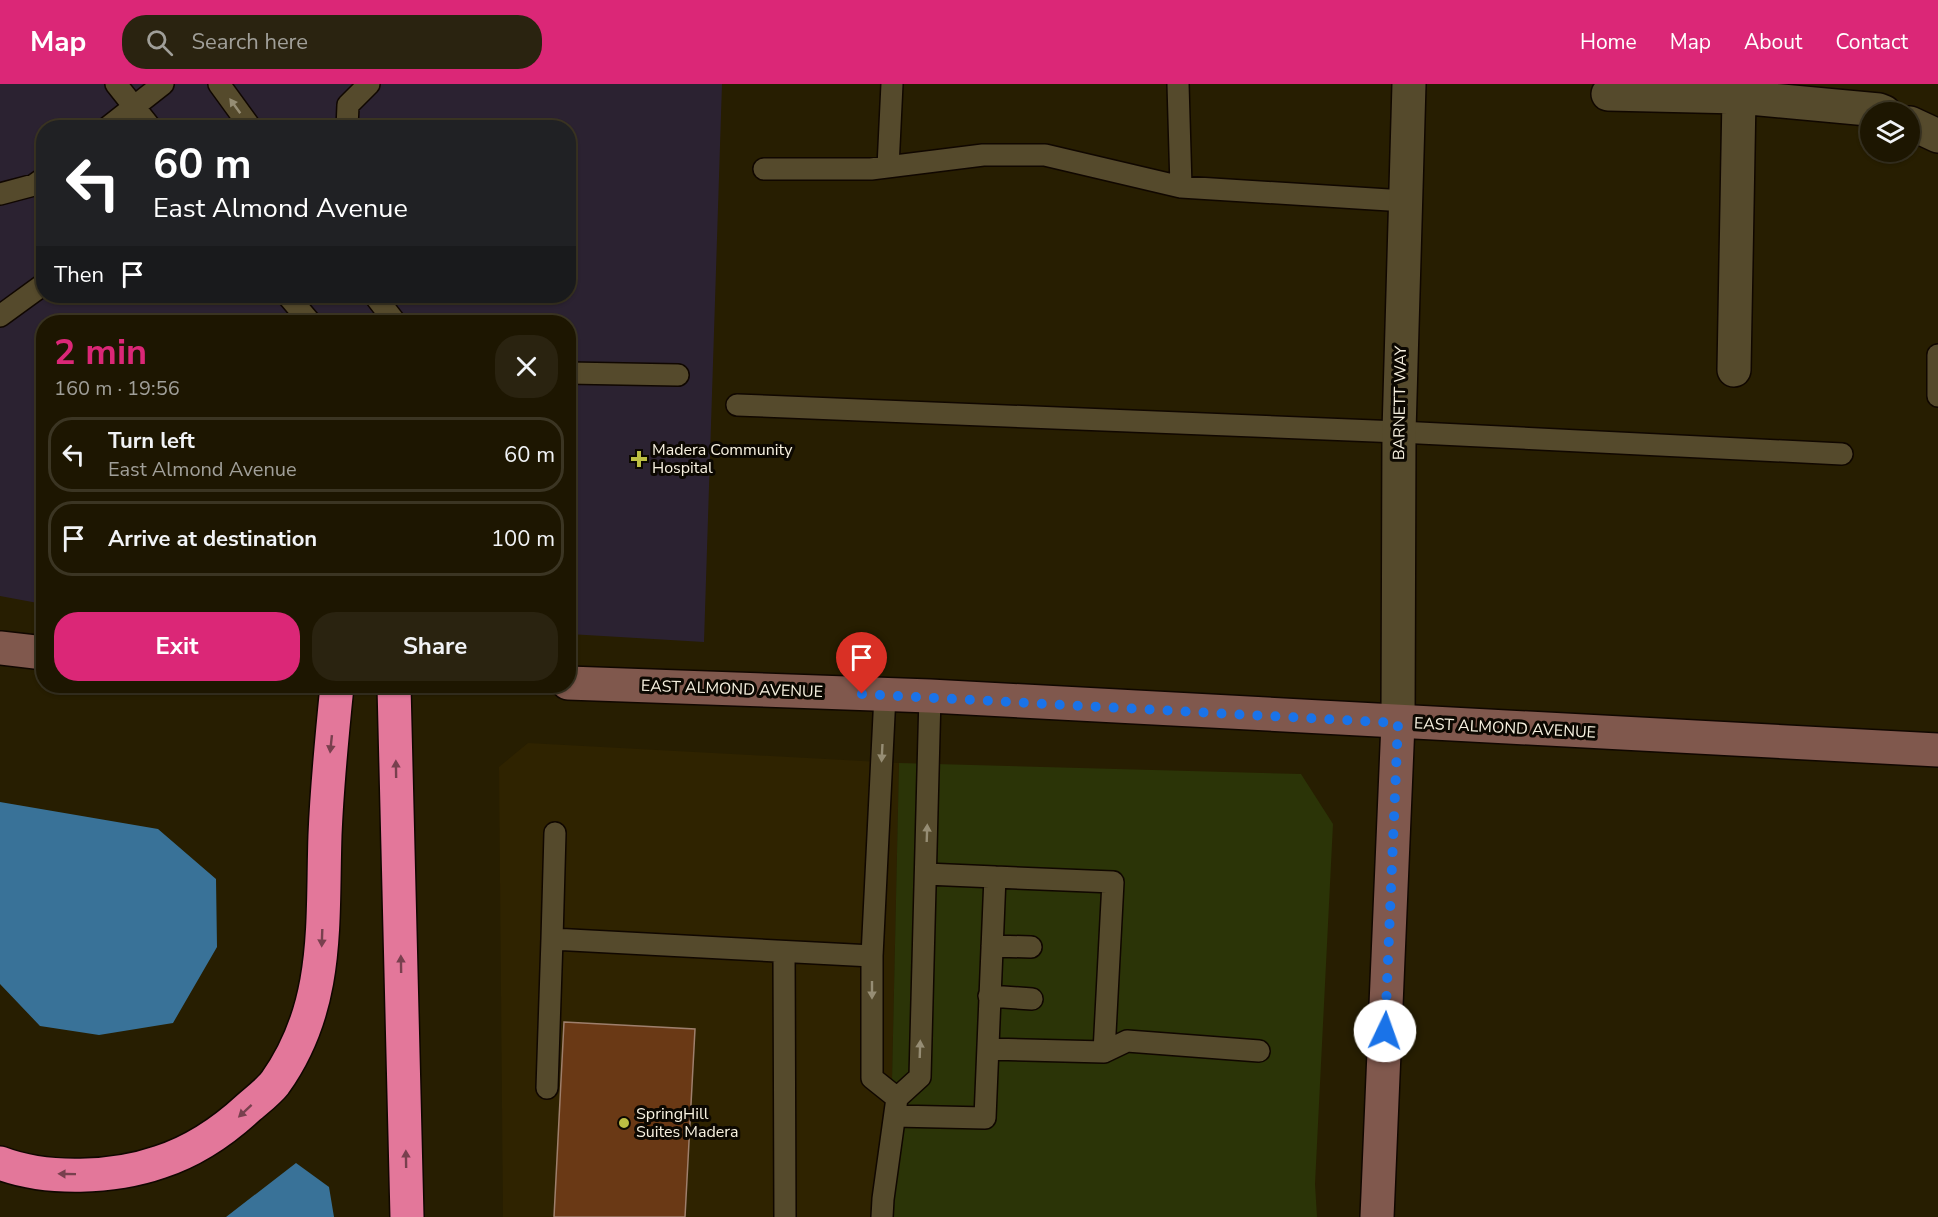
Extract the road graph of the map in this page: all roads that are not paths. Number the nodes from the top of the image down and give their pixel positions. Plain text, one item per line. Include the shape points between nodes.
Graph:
1 (116, 84) edge
2 (163, 84) edge
3 (219, 84) edge
4 (369, 84) edge
5 (892, 84) edge
6 (1178, 84) edge
7 (1409, 84) edge
8 (1608, 94) dead end
9 (1739, 97) junction
10 (1881, 102) edge
11 (134, 107) junction
12 (117, 120) edge
13 (145, 120) edge
14 (245, 120) edge
15 (348, 120) edge
16 (1920, 128) edge
17 (1938, 136) edge
18 (888, 167) junction
19 (764, 169) dead end
20 (36, 184) edge
21 (1181, 187) junction
22 (0, 194) edge
23 (1405, 201) junction
24 (36, 290) edge
25 (294, 303) edge
26 (380, 303) edge
27 (304, 315) edge
28 (390, 315) edge
29 (0, 316) edge
30 (1938, 355) edge
31 (1734, 370) dead end
32 (576, 373) edge
33 (678, 375) dead end
34 (1938, 396) edge
35 (737, 405) dead end
36 (1399, 432) junction
37 (1842, 454) dead end
38 (0, 648) edge
39 (36, 652) edge
40 (576, 683) edge
41 (336, 693) edge
42 (394, 693) edge
43 (885, 695) junction
44 (930, 696) junction
45 (1398, 723) junction
46 (1938, 750) edge
47 (555, 833) dead end
48 (926, 874) junction
49 (994, 877) junction
50 (552, 939) junction
51 (992, 946) junction
52 (1031, 947) dead end
53 (784, 952) junction
54 (872, 956) junction
55 (989, 996) junction
56 (1032, 999) dead end
57 (988, 1049) junction
58 (1259, 1051) dead end
59 (1104, 1052) junction
60 (547, 1088) dead end
61 (896, 1107) junction
62 (0, 1163) edge
63 (407, 1217) edge
64 (785, 1217) edge
65 (882, 1217) edge
66 (1377, 1217) edge

1 - 11 lane
2 - 11 lane
14 -> 3 lane
4 - 15 lane via 348,105
5 - 18 lane
6 - 21 lane
7 - 23 street, BARNETT WAY
8 - 9 street
9 - 10 street
9 - 31 street
11 - 12 lane
11 - 13 lane
16 - 17 street
18 - 19 lane
18 - 21 lane via 983,155 1045,155
20 - 22 lane
21 - 23 lane
23 - 36 street, BARNETT WAY
24 - 29 lane
25 - 27 lane
26 - 28 lane
30 - 34 lane
32 - 33 lane
35 - 36 lane
36 - 37 lane
36 - 45 street, BARNETT WAY
38 - 39 main road
40 - 43 main road, EAST ALMOND AVENUE
41 -> 62 highway via 327,786 322,948 316,994 298,1044 274,1085 231,1124 185,1154 145,1167 105,1175 51,1174
63 -> 42 highway
43 - 44 main road, EAST ALMOND AVENUE
43 -> 54 lane
44 - 45 main road, EAST ALMOND AVENUE
48 -> 44 lane
45 - 46 main road, EAST ALMOND AVENUE
45 - 66 main road
47 - 50 lane
48 - 49 lane
61 -> 48 lane via 920,1077
49 - 51 lane
49 - 59 lane via 1113,882 1101,950 1098,1000
50 - 53 lane
50 - 60 lane
51 - 52 lane
51 - 55 lane
53 - 54 lane
53 - 64 lane
54 -> 61 lane via 872,1078
55 - 56 lane
55 - 57 lane
57 - 59 lane
57 - 61 lane via 985,1118
58 - 59 lane via 1126,1041
61 - 65 lane

